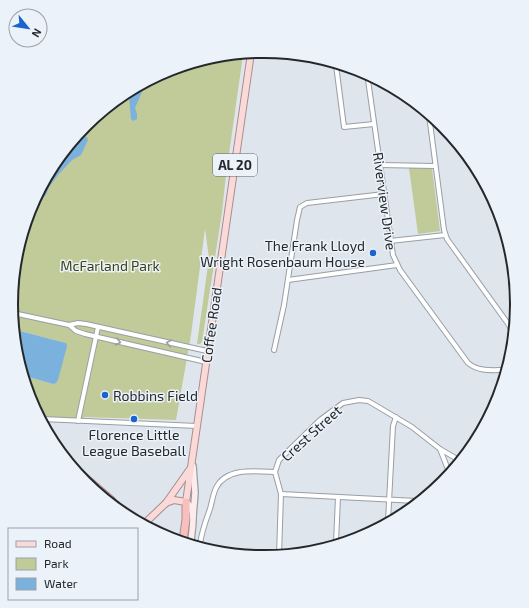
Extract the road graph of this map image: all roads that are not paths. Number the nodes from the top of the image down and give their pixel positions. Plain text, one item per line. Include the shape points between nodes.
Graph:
1 (250, 58) edge
2 (336, 69) edge
3 (368, 80) edge
4 (431, 122) edge
5 (374, 124) junction
6 (380, 165) junction
7 (435, 166) junction
8 (384, 194) junction
9 (445, 235) junction
10 (390, 241) junction
11 (397, 265) junction
12 (288, 280) junction
13 (19, 314) edge
14 (69, 325) junction
15 (510, 326) edge
16 (98, 327) junction
17 (96, 337) junction
18 (274, 350) dead end
19 (208, 351) junction
20 (206, 362) junction
21 (502, 370) edge
22 (396, 417) junction
23 (46, 419) edge
24 (78, 420) junction
25 (197, 426) junction
26 (440, 449) junction
27 (456, 459) edge
28 (192, 464) junction
29 (447, 467) dead end
30 (275, 472) junction
31 (280, 494) junction
32 (338, 497) junction
33 (389, 500) junction
34 (414, 501) edge
35 (186, 502) junction
36 (166, 503) junction
37 (193, 517) junction
38 (388, 517) edge
39 (147, 521) edge
40 (180, 535) edge
41 (184, 537) edge
42 (191, 539) edge
43 (336, 539) edge
44 (201, 542) edge
45 (279, 550) edge

1 - 19 main road, Coffee Road / AL 20
2 - 5 street via 344,127
3 - 5 street, Riverview Drive
4 - 7 street
5 - 6 street, Riverview Drive
6 - 7 street
6 - 8 street, Riverview Drive
7 - 9 street
8 - 10 street, Riverview Drive
8 - 12 street via 303,205 298,212
9 - 10 street
9 - 15 street
10 - 11 street, Riverview Drive
11 - 12 street
11 - 21 street, Riverview Drive via 468,363 483,370
12 - 18 street
13 - 14 street
14 - 16 street via 78,323
14 - 17 street via 76,331
16 - 17 street
19 -> 16 street
17 -> 20 street
17 - 24 street
19 - 20 main road, Coffee Road / AL 20
20 - 25 main road, Coffee Road / AL 20
22 - 26 street, Crest Street
22 - 30 street, Crest Street via 368,401 355,400 343,403 329,412 284,454
22 - 33 street via 393,426
23 - 24 street
24 - 25 street
25 - 28 main road, Coffee Road / AL 20
26 - 27 street, Crest Street
26 - 29 street
28 - 35 main road, Coffee Road / AL 20
28 - 36 main road
28 - 37 main road via 195,492
30 - 31 street
30 - 44 street, Crest Street via 237,473 222,481 215,491
31 - 32 street
31 - 45 street
32 - 33 street
32 - 43 street
33 - 34 street
33 - 38 street
35 - 36 main road via 174,500
35 - 37 main road via 190,505
35 - 40 highway
35 - 41 highway
36 - 39 main road
37 - 42 main road

